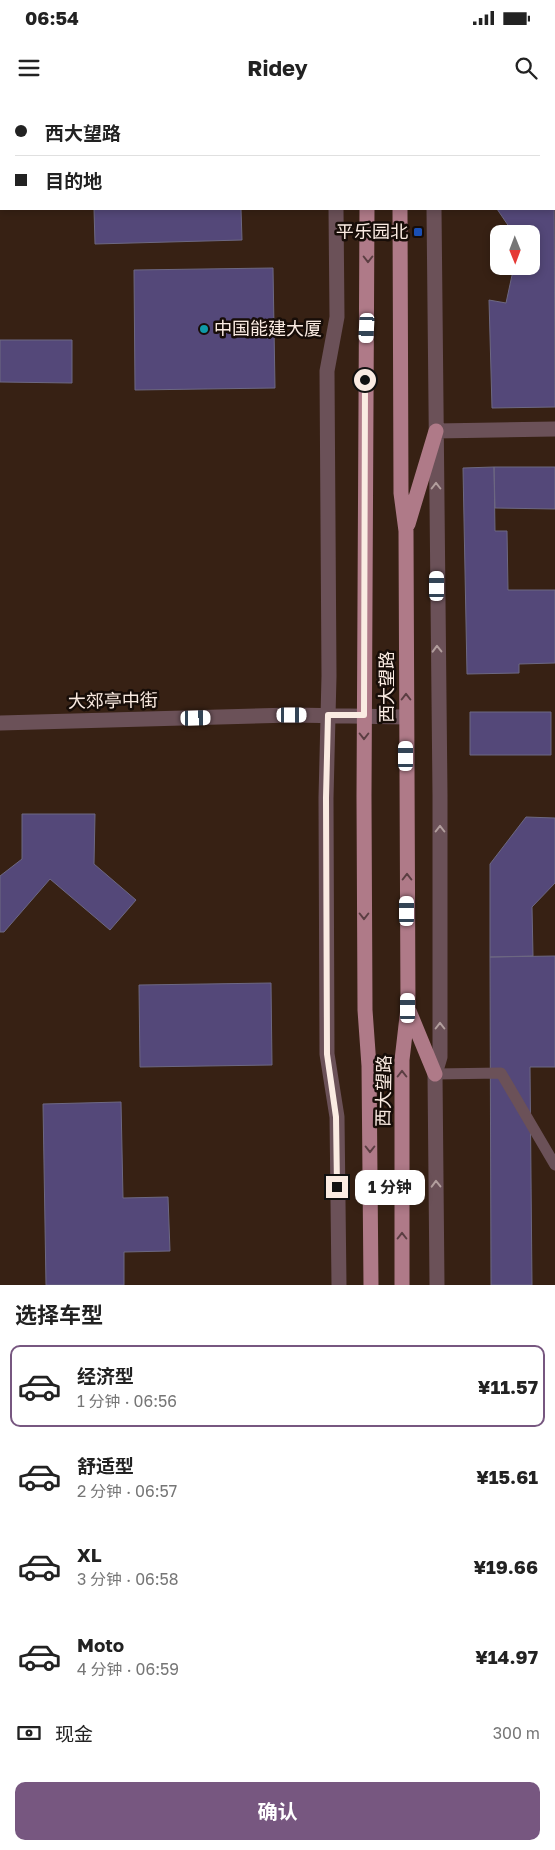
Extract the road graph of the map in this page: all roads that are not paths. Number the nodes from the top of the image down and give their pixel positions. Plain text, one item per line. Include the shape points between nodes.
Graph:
1 (336, 210) edge
2 (368, 210) edge
3 (400, 210) edge
4 (434, 210) edge
5 (555, 428) edge
6 (436, 431) junction
7 (406, 531) junction
8 (328, 715) junction
9 (364, 715) junction
10 (406, 717) junction
11 (0, 723) edge
12 (408, 1008) junction
13 (435, 1074) junction
14 (555, 1165) edge
15 (339, 1285) edge
16 (371, 1285) edge
17 (402, 1285) edge
18 (437, 1285) edge

1 - 8 street via 336,317 327,371
2 -> 9 main road, 西大望路
3 - 7 main road, 西大望路 via 401,494
4 - 6 street
5 - 6 street
6 - 7 main road
13 -> 6 street via 440,1057
10 -> 7 main road, 西大望路
8 - 9 street, 大郊亭中街
8 - 11 street, 大郊亭中街
8 - 15 street via 327,1054 336,1117
9 - 10 street, 大郊亭中街
9 -> 16 main road, 西大望路 via 365,1010 369,1066
12 -> 10 main road, 西大望路
12 - 13 main road
17 -> 12 main road, 西大望路 via 402,1060
13 - 14 lane via 502,1073
18 -> 13 street

